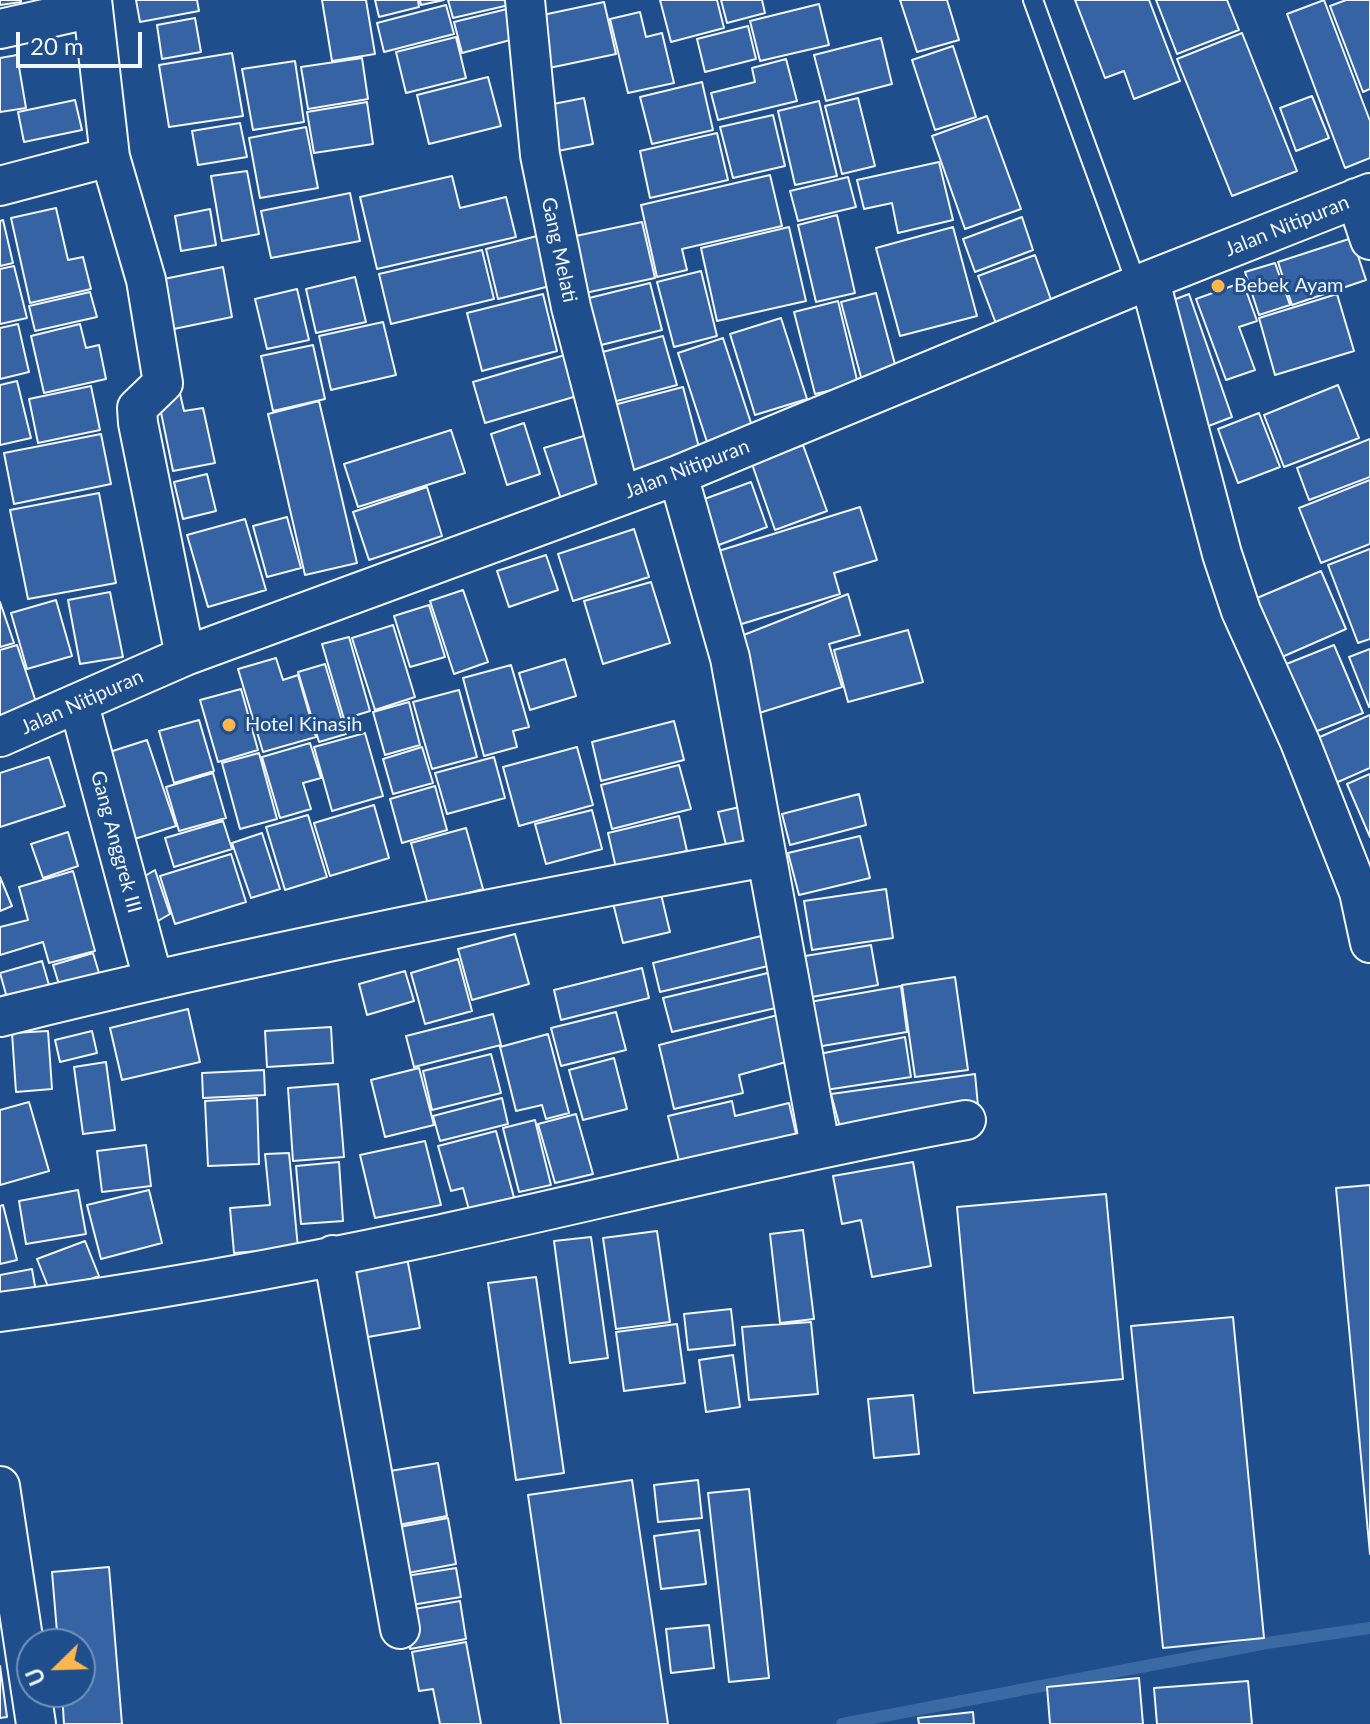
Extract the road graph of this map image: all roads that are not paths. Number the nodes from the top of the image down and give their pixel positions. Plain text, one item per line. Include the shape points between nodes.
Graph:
1 (525, 0) edge
2 (1033, 0) edge
3 (93, 4) edge
4 (0, 29) edge
5 (110, 157) junction
6 (0, 186) edge
7 (1363, 196) edge
8 (1370, 240) edge
9 (1143, 283) junction
10 (678, 475) junction
11 (620, 495) junction
12 (185, 656) junction
13 (79, 705) junction
14 (0, 737) edge
15 (766, 857) junction
16 (1370, 943) edge
17 (153, 979) junction
18 (0, 1017) edge
19 (966, 1120) dead end
20 (820, 1146) junction
21 (333, 1255) junction
22 (0, 1312) edge
23 (0, 1486) edge
24 (400, 1629) dead end
25 (36, 1724) edge

1 - 11 street, Gang Melati via 540,155 571,307
2 - 9 lane
3 - 4 street
3 - 5 street
5 - 6 street
5 - 12 street via 146,280 162,370 162,385 137,408 138,423
7 - 8 street
7 - 9 street, Jalan Nitipuran
9 - 10 street, Jalan Nitipuran
9 - 16 street via 1241,611 1359,892
10 - 11 street, Jalan Nitipuran
10 - 15 street via 730,658
11 - 12 street, Jalan Nitipuran
12 - 13 street, Jalan Nitipuran
13 - 14 street, Jalan Nitipuran
13 - 17 street, Gang Anggrek III
15 - 17 street via 488,908
15 - 20 street
17 - 18 street
19 - 20 street
20 - 21 street
21 - 22 street via 121,1296
21 - 24 street
23 - 25 street

